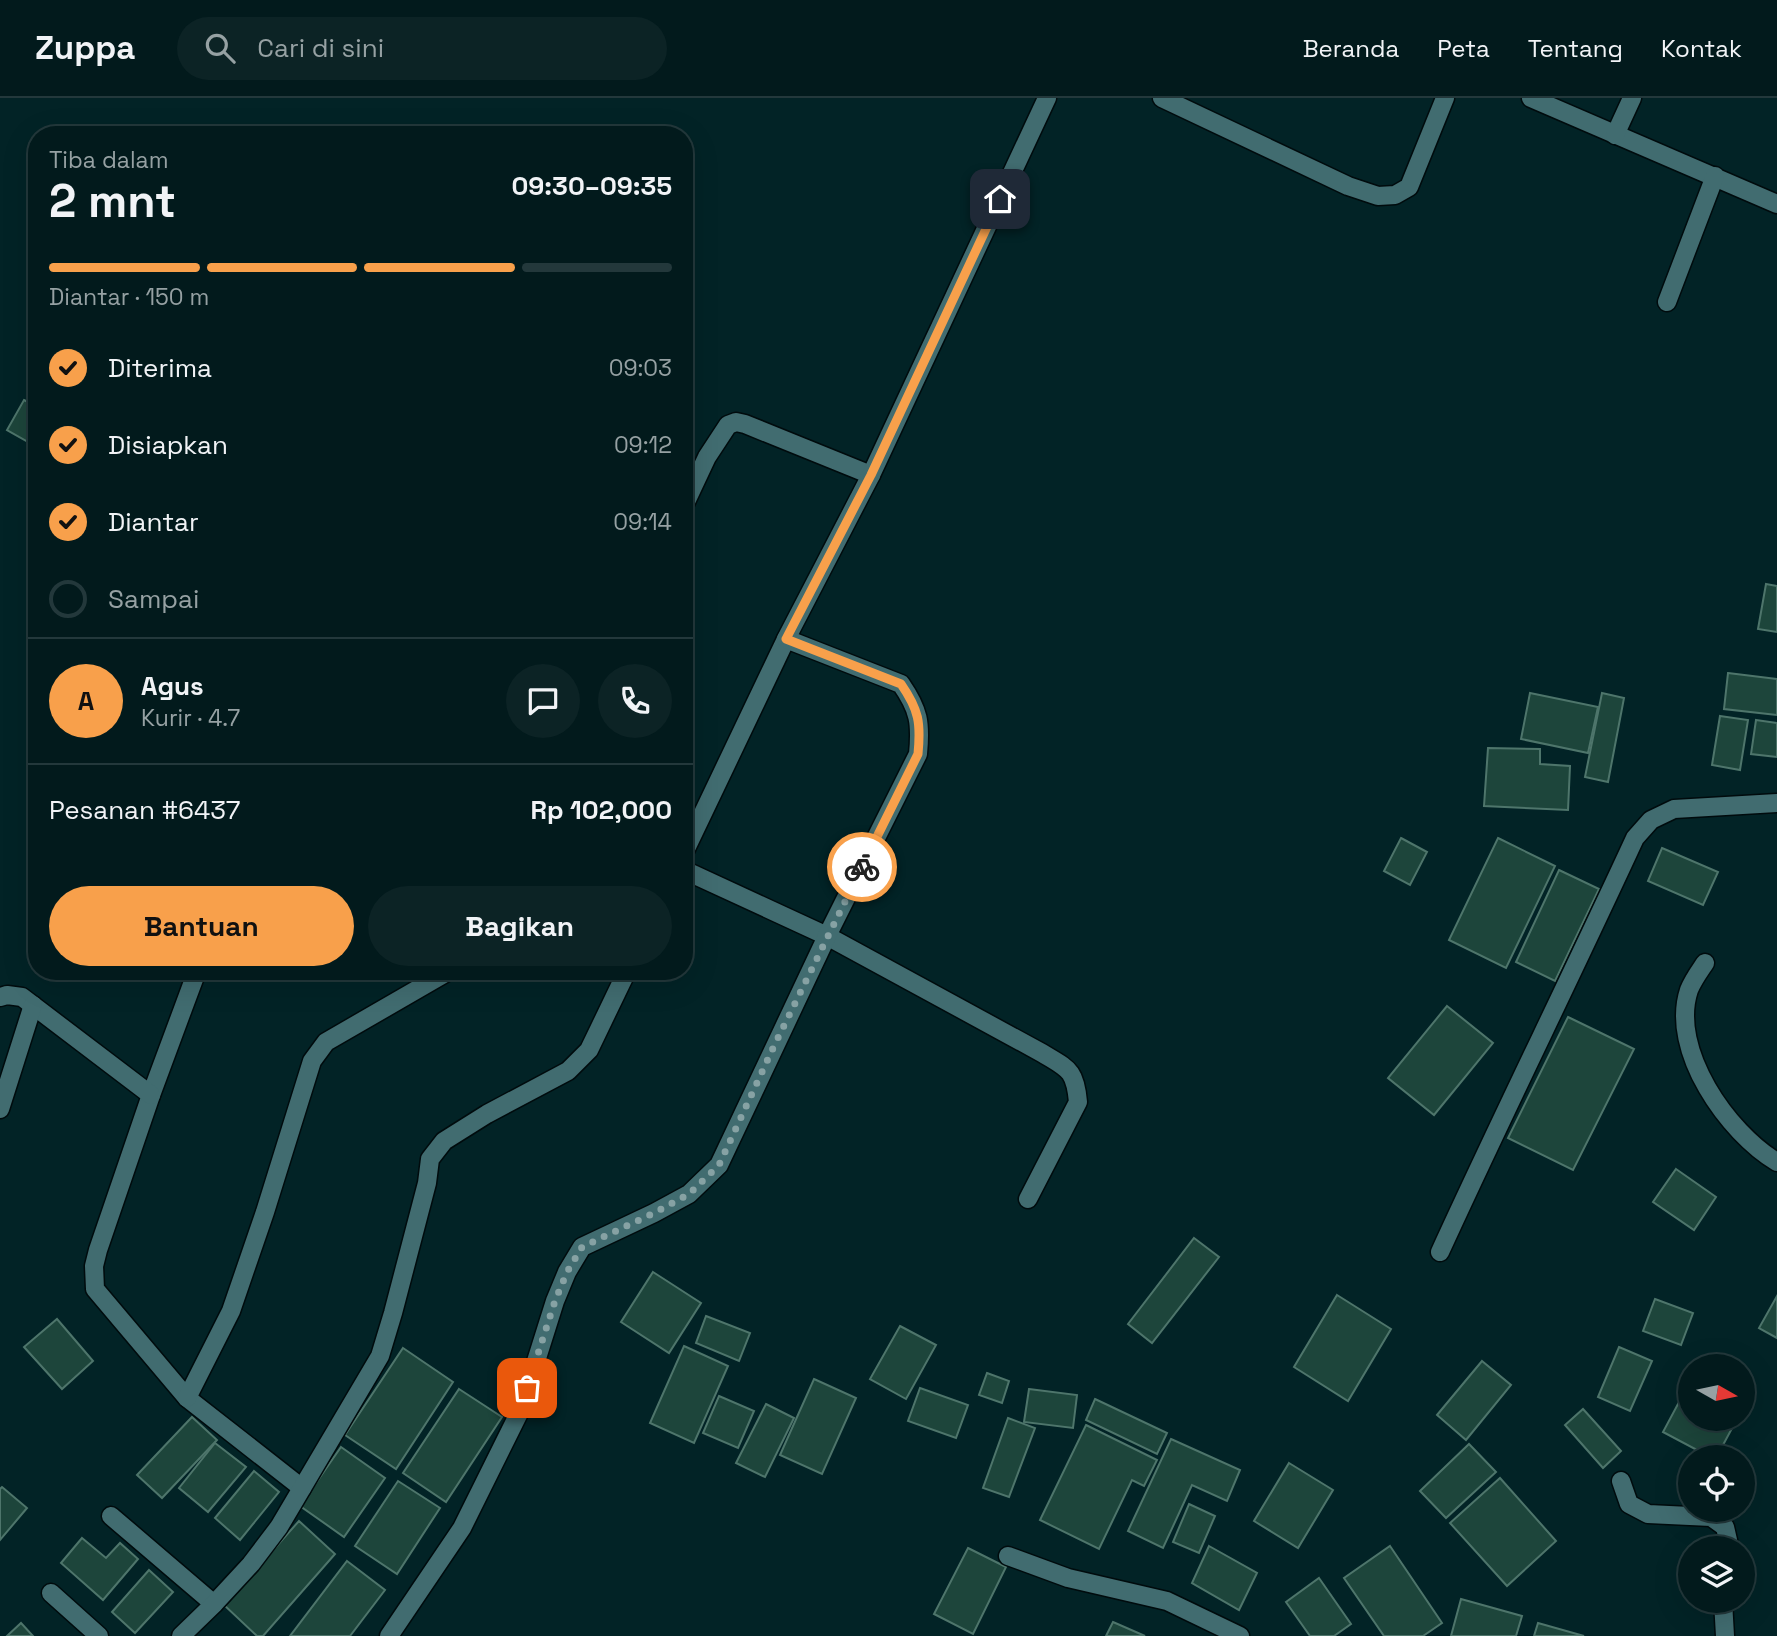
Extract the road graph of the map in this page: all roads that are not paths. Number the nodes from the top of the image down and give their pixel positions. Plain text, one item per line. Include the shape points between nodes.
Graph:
1 (1047, 98) edge
2 (1162, 98) edge
3 (1446, 98) edge
4 (1531, 98) edge
5 (1632, 98) edge
6 (1615, 135) junction
7 (1714, 176) junction
8 (1777, 204) edge
9 (1667, 302) dead end
10 (871, 475) junction
11 (693, 487) edge
12 (786, 639) junction
13 (1777, 803) edge
14 (693, 834) edge
15 (693, 874) edge
16 (827, 936) junction
17 (1705, 962) dead end
18 (194, 980) edge
19 (433, 980) edge
20 (623, 980) edge
21 (0, 996) edge
22 (33, 1005) junction
23 (151, 1095) junction
24 (1, 1102) edge
25 (1777, 1162) edge
26 (1028, 1199) dead end
27 (1440, 1252) dead end
28 (187, 1398) junction
29 (1622, 1480) dead end
30 (302, 1488) junction
31 (111, 1516) dead end
32 (1727, 1536) edge
33 (1008, 1556) dead end
34 (51, 1593) dead end
35 (214, 1604) junction
36 (1724, 1613) edge
37 (99, 1636) edge
38 (181, 1636) edge
39 (388, 1636) edge
40 (1240, 1636) edge
41 (1726, 1636) edge

1 - 10 street
2 - 3 street via 1378,196 1395,195 1409,187
4 - 6 street
5 - 6 street
6 - 7 street
7 - 8 street
7 - 9 street
10 - 11 street via 736,422 728,425
10 - 12 street
12 - 14 street
12 - 16 street via 901,684 917,714 920,734 918,754
13 - 27 street via 1674,809 1651,820 1635,838
15 - 16 street
16 - 26 street via 1071,1071 1078,1102
16 - 39 street via 719,1165 689,1194 582,1247 555,1301 521,1409 462,1528
17 - 25 street via 1688,993 1687,1042 1708,1091 1736,1128
18 - 23 street
19 - 28 street via 326,1042 312,1061 231,1311
20 - 30 street via 589,1050 568,1071 444,1141 430,1159 380,1356
21 - 22 street via 22,998
22 - 23 street
22 - 24 street
23 - 28 street via 98,1250 95,1289
28 - 30 street
29 - 32 street via 1629,1504 1648,1514 1711,1517 1725,1527
30 - 35 street via 251,1564
31 - 35 street
33 - 40 street via 1068,1578 1167,1601
34 - 37 street
35 - 38 street
36 - 41 street

